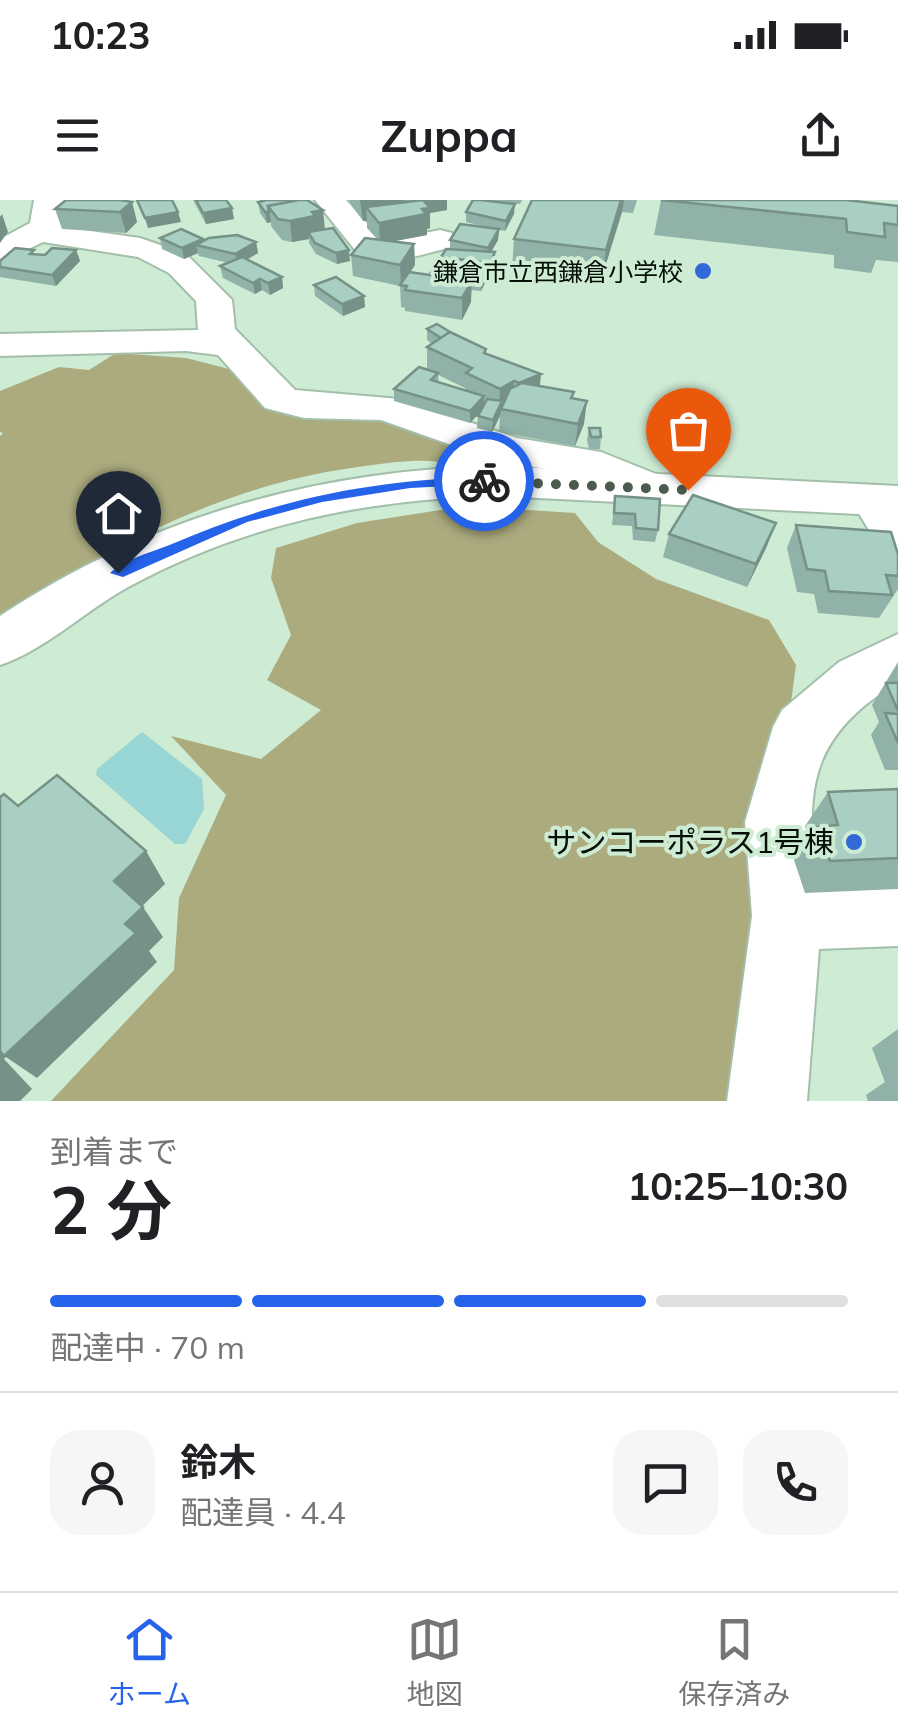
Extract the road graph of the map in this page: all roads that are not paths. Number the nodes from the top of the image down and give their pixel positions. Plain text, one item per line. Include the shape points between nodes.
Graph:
1 (330, 200) edge
2 (54, 211) edge
3 (440, 241) dead end
4 (0, 253) edge
5 (0, 345) edge
6 (226, 345) junction
7 (650, 488) junction
8 (890, 514) edge
9 (0, 644) edge
10 (898, 655) edge
11 (898, 913) edge
12 (787, 916) junction
13 (766, 1101) edge

1 - 3 street via 375,253
2 - 4 street
2 - 6 street via 46,233 170,258 214,300 216,332
5 - 6 street
6 - 7 street via 280,400 385,408 510,450 585,462
7 - 8 street
7 - 9 street via 493,481 410,484 322,498 242,519 171,548 91,586
10 - 12 street via 859,678 803,727 776,822
11 - 12 street
12 - 13 street

